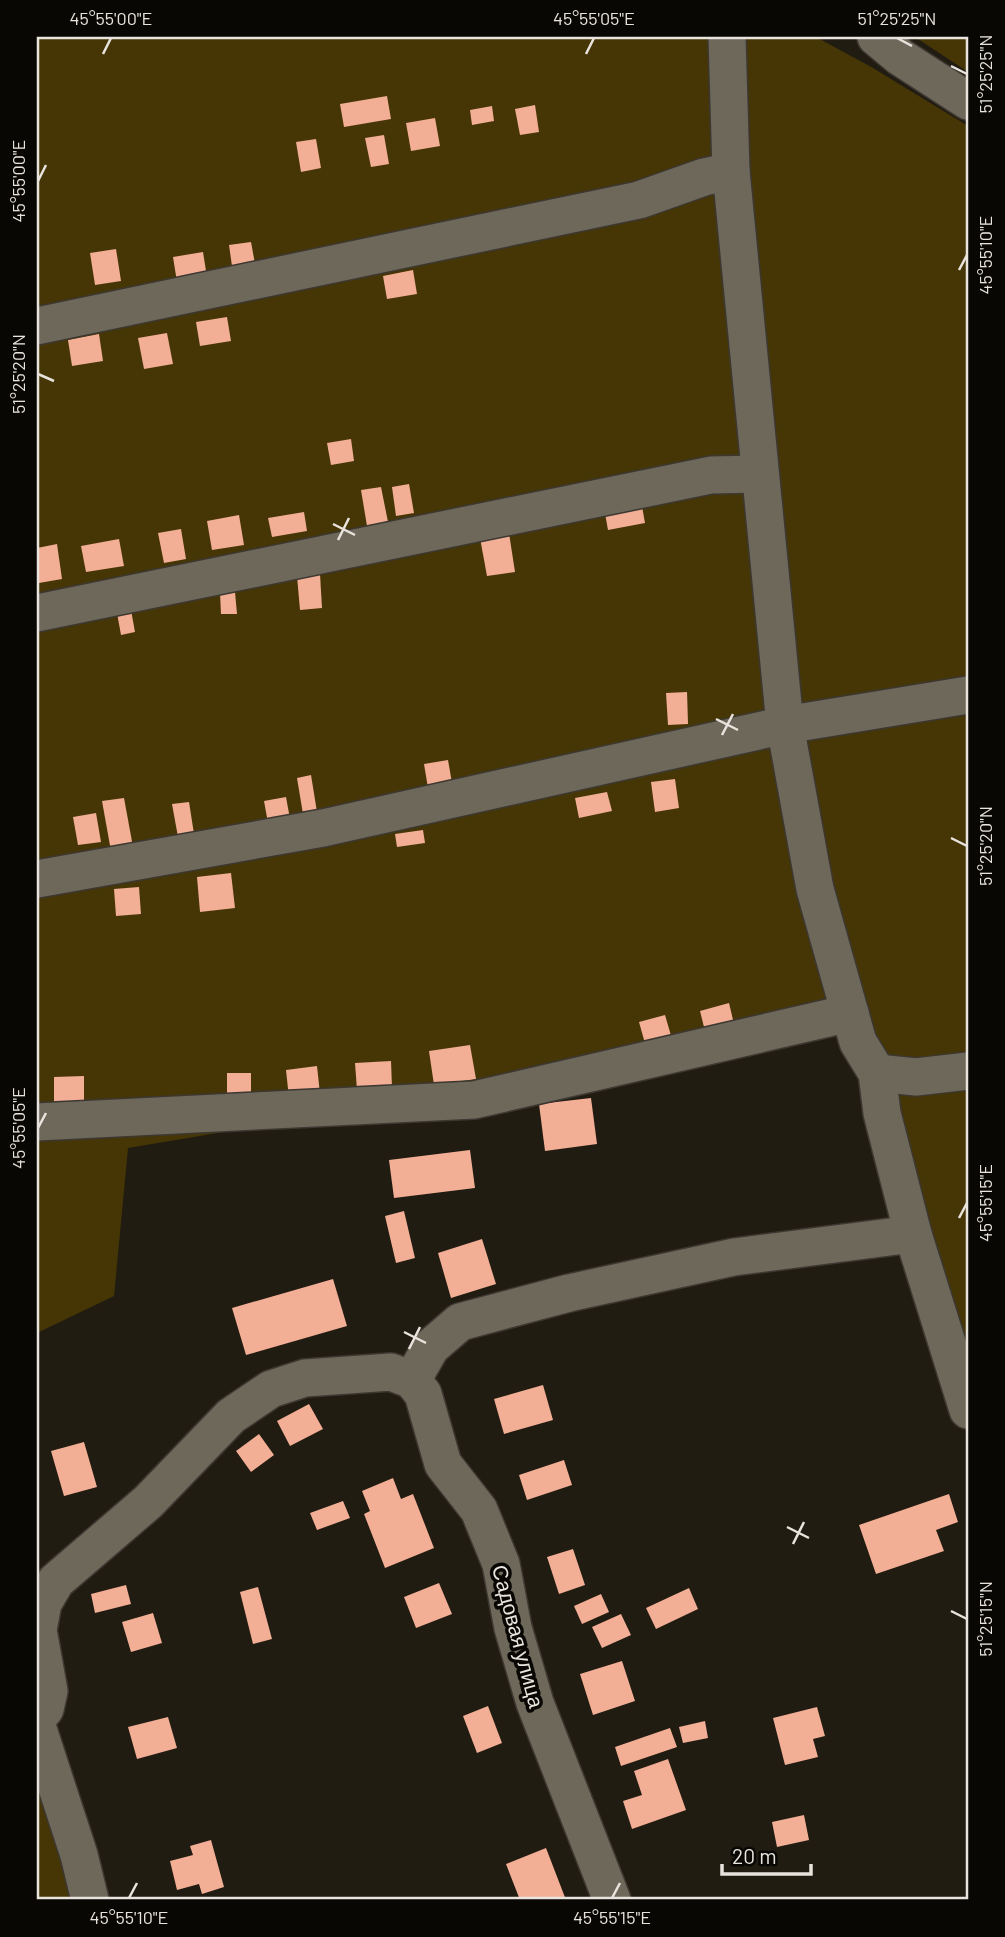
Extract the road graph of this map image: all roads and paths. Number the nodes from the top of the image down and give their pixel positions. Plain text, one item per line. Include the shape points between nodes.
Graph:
1 (727, 37) edge
2 (876, 37) edge
3 (968, 101) edge
4 (731, 170) junction
5 (37, 326) edge
6 (760, 474) junction
7 (37, 612) edge
8 (968, 695) edge
9 (785, 725) junction
10 (37, 879) edge
11 (850, 1013) junction
12 (968, 1071) edge
13 (877, 1073) junction
14 (37, 1122) edge
15 (913, 1234) junction
16 (412, 1380) junction
17 (968, 1410) edge
18 (37, 1718) edge
19 (37, 1727) edge
20 (90, 1900) edge
21 (611, 1900) edge

1 - 4 street
2 - 3 street
4 - 5 street via 639,200
4 - 6 street
6 - 7 street via 698,477
6 - 9 street
8 - 9 street
9 - 10 street via 323,828
9 - 11 street via 815,889
11 - 13 street via 858,1042
11 - 14 street via 474,1100
12 - 13 street via 916,1077
13 - 15 street via 882,1113
15 - 16 street via 734,1257 460,1322 431,1347
15 - 17 street
16 - 18 street via 391,1372 305,1378 271,1390 231,1416 148,1502 56,1581 43,1603 38,1630 49,1691 45,1709
16 - 21 street, Садовая улица via 423,1394 443,1464 479,1510 501,1564 513,1628 535,1703
19 - 20 street

